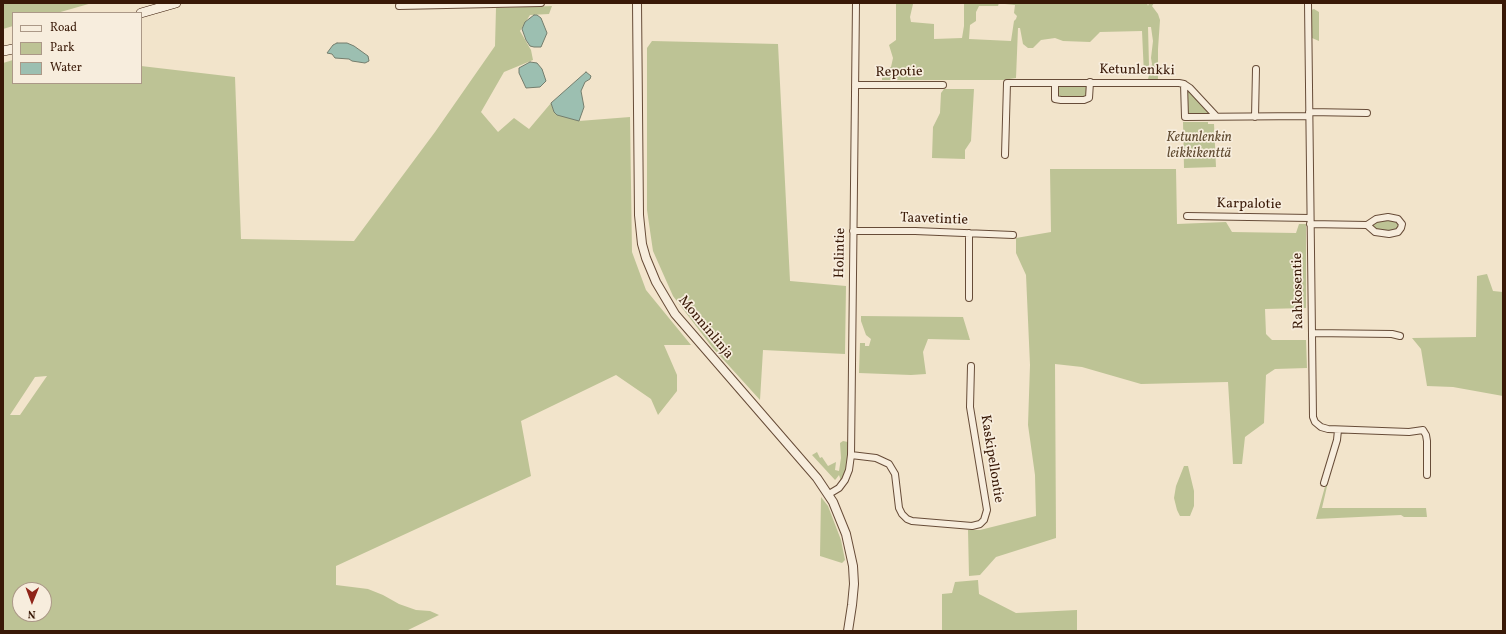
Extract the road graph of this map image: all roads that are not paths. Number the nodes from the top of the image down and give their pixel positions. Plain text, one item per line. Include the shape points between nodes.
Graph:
1 (176, 3) edge
2 (541, 3) edge
3 (637, 3) edge
4 (856, 3) edge
5 (1308, 3) edge
6 (399, 6) dead end
7 (142, 13) edge
8 (1256, 69) dead end
9 (1055, 82) junction
10 (1090, 82) junction
11 (943, 84) dead end
12 (1184, 84) junction
13 (855, 85) junction
14 (1367, 113) dead end
15 (1309, 114) junction
16 (1216, 116) junction
17 (1255, 117) junction
18 (1005, 155) dead end
19 (1187, 216) dead end
20 (1310, 221) junction
21 (1367, 225) junction
22 (853, 231) junction
23 (969, 233) junction
24 (1013, 234) dead end
25 (969, 298) dead end
26 (1312, 333) junction
27 (1400, 336) dead end
28 (971, 366) dead end
29 (1338, 430) junction
30 (851, 455) junction
31 (1426, 475) dead end
32 (1324, 483) dead end
33 (829, 494) junction
34 (848, 631) edge

1 - 7 main road
2 - 6 street
3 - 33 street, Monninlinja via 639,215 642,244 651,271 675,314 813,472
4 - 13 street, Holintie
5 - 15 street, Rahkosentie
8 - 17 street
9 - 10 street, Ketunlenkki
9 - 10 street, Ketunlenkki via 1055,99 1061,100 1089,98
9 - 18 street, Ketunlenkki via 1007,83
10 - 12 street, Ketunlenkki
11 - 13 street, Repotie
12 - 16 street, Ketunlenkki
12 - 16 street, Ketunlenkki via 1185,117
13 - 22 street, Holintie
14 - 15 street, Ketunlenkki
15 - 17 street, Ketunlenkki
15 - 20 street, Rahkosentie
16 - 17 street, Ketunlenkki
19 - 20 street, Karpalotie
20 - 21 street, Karpalotie
20 - 26 street, Rahkosentie
21 - 21 street via 1375,232 1389,234 1402,228 1398,219 1388,217 1376,219
22 - 23 street, Taavetintie
22 - 30 street, Holintie
23 - 24 street, Taavetintie
23 - 25 street
26 - 27 street
26 - 29 street, Rahkosentie via 1313,416 1321,427
28 - 30 street, Kaskipellontie via 970,406 987,510 980,524 972,526 907,519 900,508 895,474 889,464 876,458
29 - 31 street, Rahkosentie via 1423,430 1427,441
29 - 32 street
30 - 33 street, Holintie via 845,480 839,488
33 - 34 street, Monninlinja via 846,534 853,566 854,584

